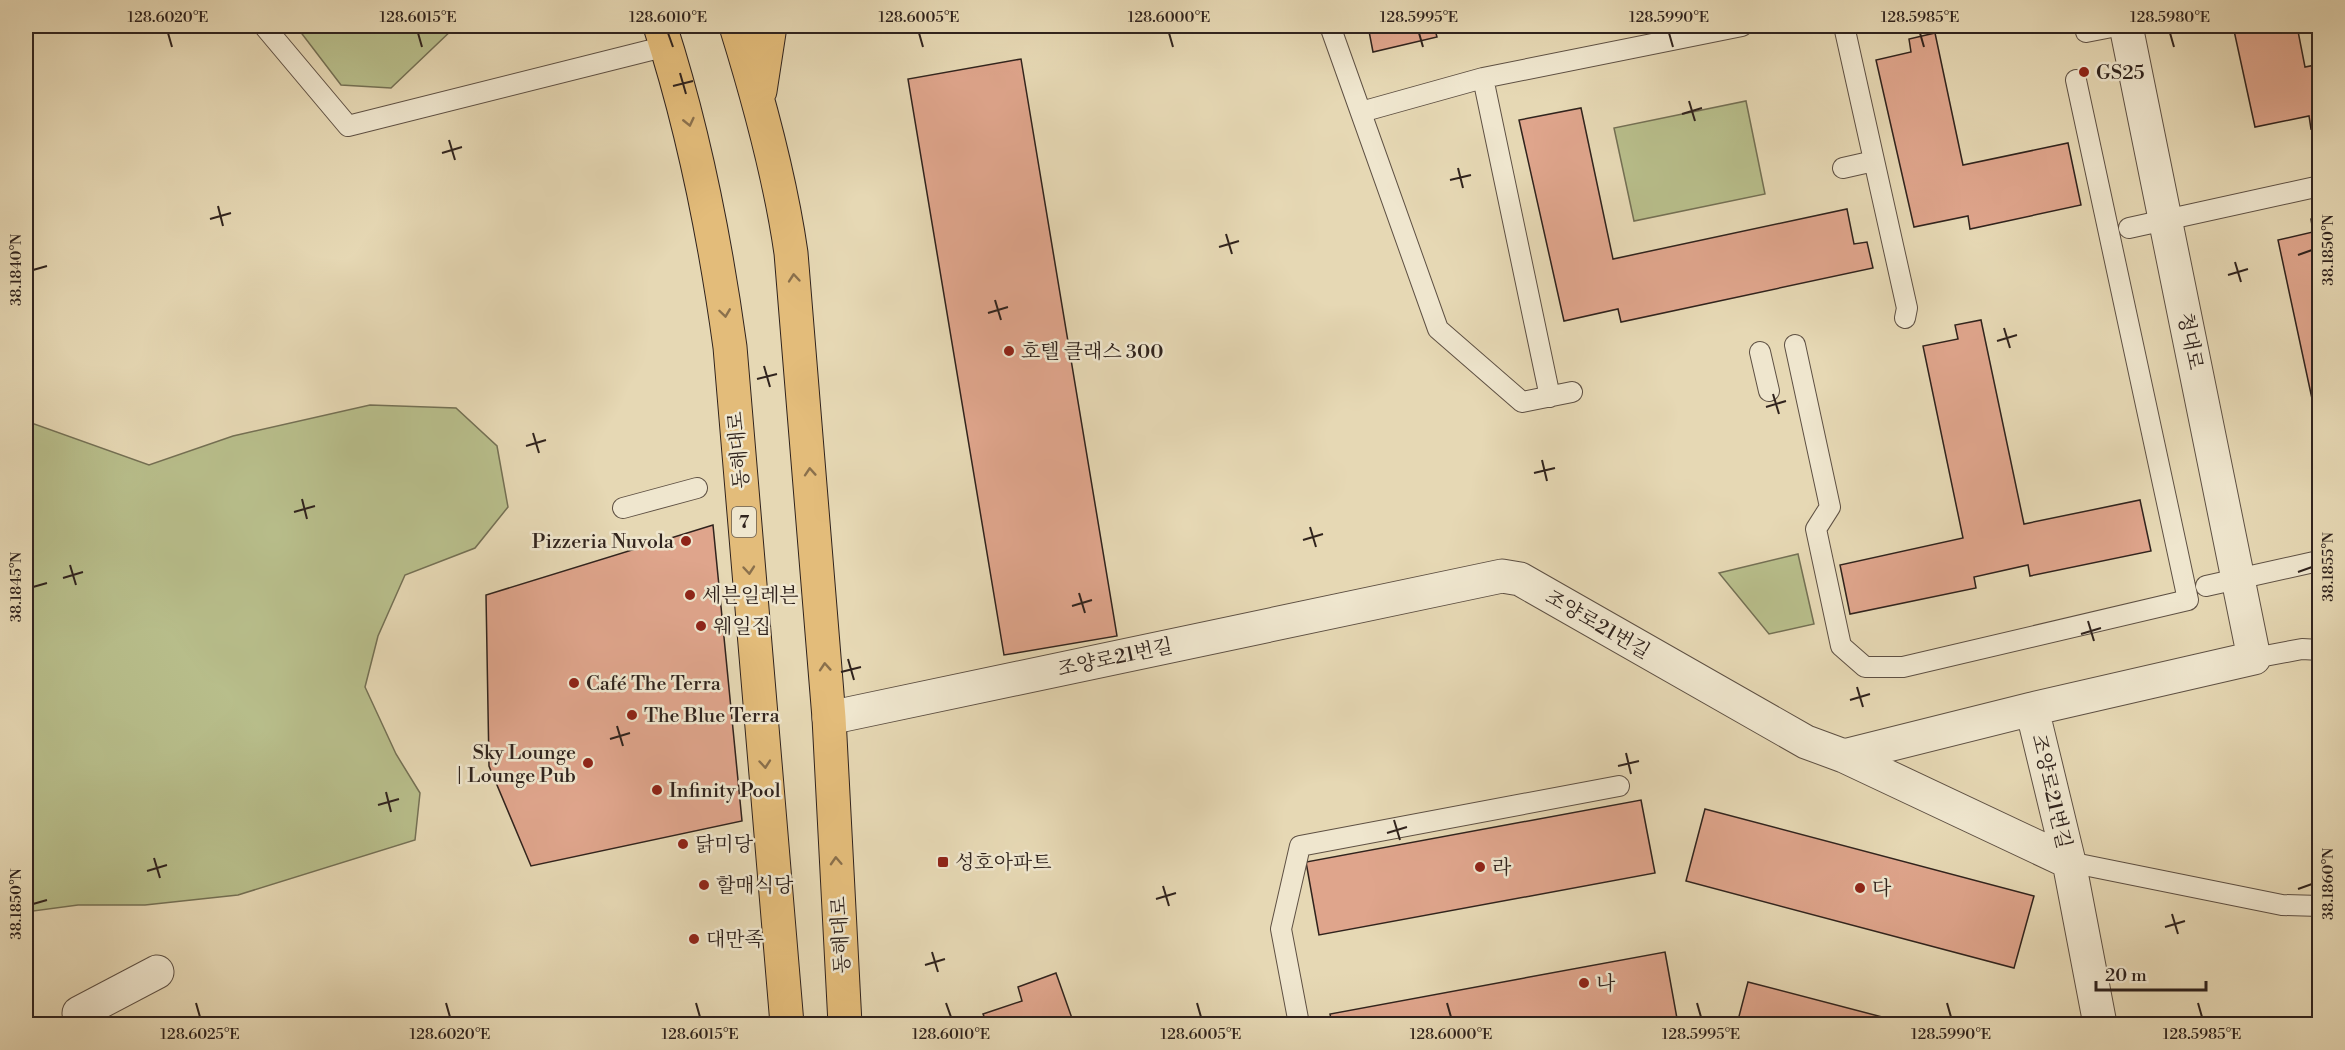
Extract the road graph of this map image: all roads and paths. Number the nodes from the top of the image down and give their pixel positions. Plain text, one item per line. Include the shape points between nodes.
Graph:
1 (264, 26) edge
2 (736, 26) edge
3 (770, 26) edge
4 (1330, 26) edge
5 (1742, 26) edge
6 (1844, 26) edge
7 (2117, 26) edge
8 (2126, 26) edge
9 (2086, 33) dead end
10 (663, 36) edge
11 (1483, 78) junction
12 (2076, 80) dead end
13 (759, 99) junction
14 (1361, 112) junction
15 (1874, 161) junction
16 (1843, 168) dead end
17 (2319, 186) edge
18 (2167, 220) junction
19 (2129, 228) dead end
20 (1905, 318) dead end
21 (1795, 345) dead end
22 (1760, 352) dead end
23 (1769, 391) dead end
24 (1572, 392) dead end
25 (1550, 398) junction
26 (698, 488) dead end
27 (623, 508) dead end
28 (2314, 562) dead end
29 (2239, 578) junction
30 (2206, 586) dead end
31 (2319, 651) edge
32 (2254, 658) junction
33 (2032, 709) junction
34 (829, 718) junction
35 (1844, 756) junction
36 (1619, 786) dead end
37 (2069, 862) junction
38 (2319, 906) edge
39 (157, 972) dead end
40 (81, 1024) edge
41 (787, 1024) edge
42 (845, 1024) edge
43 (1299, 1024) edge
44 (2100, 1024) edge

1 - 10 lane via 348,126
2 - 13 main road, 동해대로
3 - 13 main road
4 - 14 lane
5 - 11 lane
6 - 15 lane
7 - 9 lane
8 - 18 street, 청대로
10 -> 41 main road, 동해대로 / 7 via 688,116 718,264 730,347
11 - 14 lane
11 - 25 lane
12 - 21 lane via 2188,600 1903,667 1865,667 1841,646 1838,634 1816,529 1830,507
34 -> 13 main road, 동해대로 via 791,254
14 - 25 lane via 1438,329 1522,402
15 - 16 lane
15 - 20 lane via 1907,308
17 - 18 lane
18 - 19 lane
18 - 29 street, 청대로
22 - 23 lane
24 - 25 lane
26 - 27 lane
28 - 29 lane
29 - 30 lane
29 - 32 street, 청대로
31 - 32 lane via 2302,649
32 - 33 street
33 - 35 street, 조양로21번길
33 - 37 street, 조양로21번길
34 - 35 street, 조양로21번길 via 1502,576 1520,579 1806,742
42 -> 34 main road, 동해대로
35 - 37 street
36 - 43 lane via 1300,846 1281,928
37 - 38 lane via 2282,905
37 - 44 street, 조양로21번길
39 - 40 street via 79,1013

